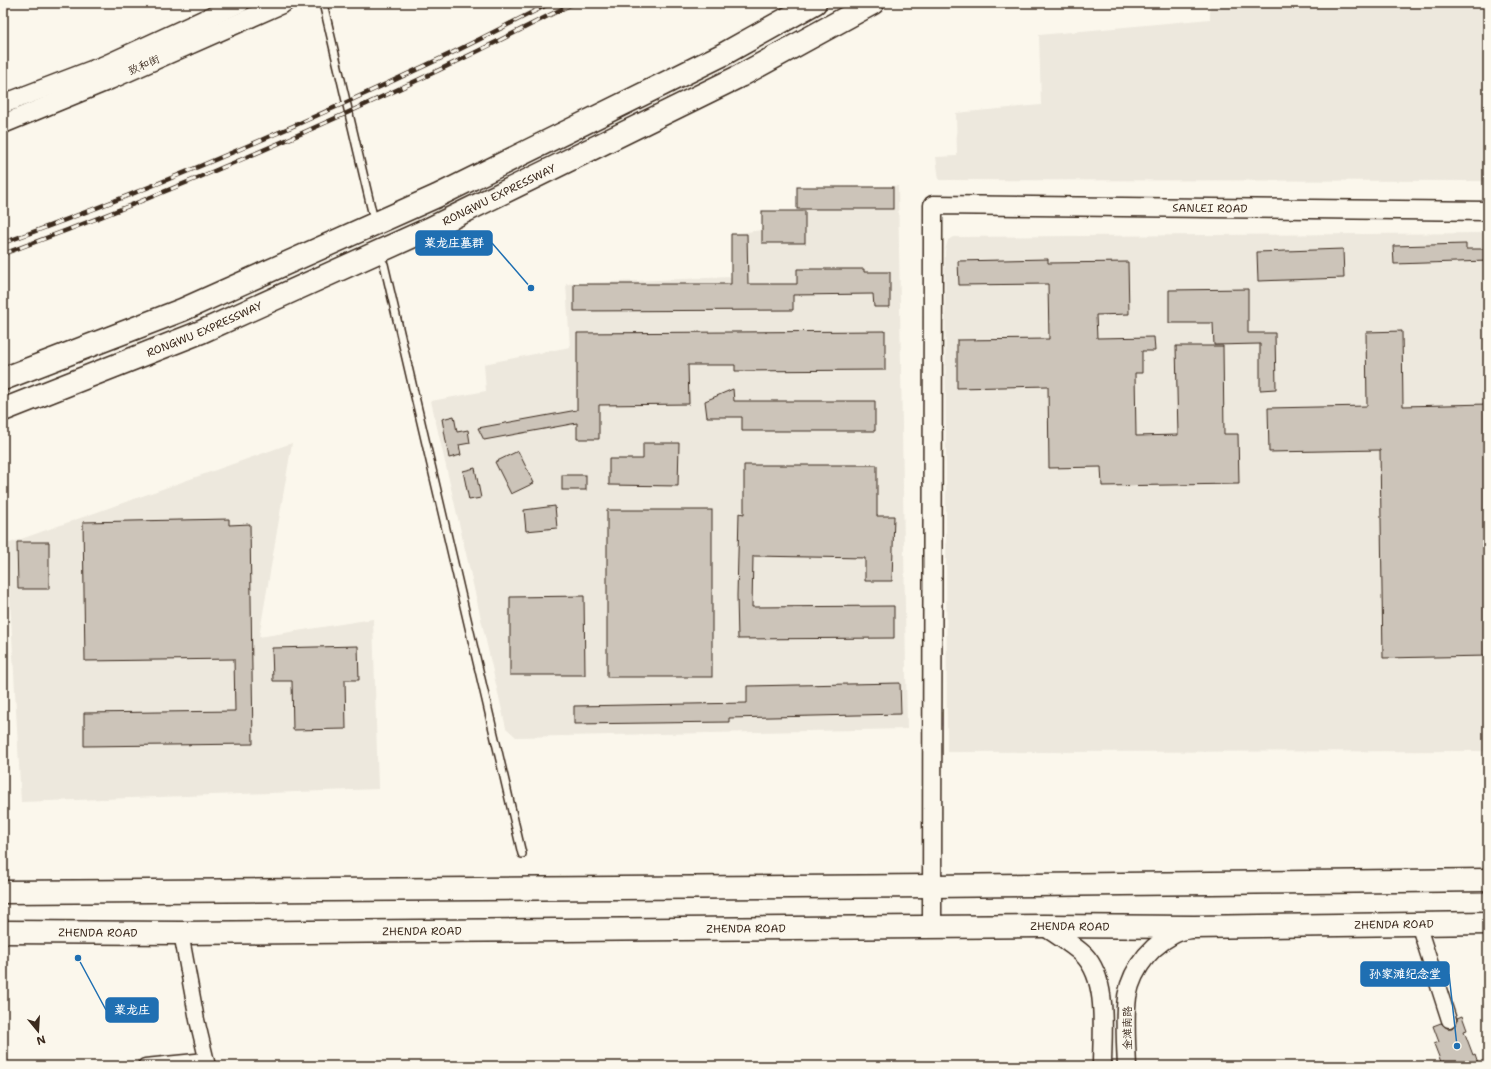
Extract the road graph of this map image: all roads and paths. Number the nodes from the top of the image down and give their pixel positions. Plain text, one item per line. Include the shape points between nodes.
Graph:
1 (240, 3) edge
2 (284, 3) edge
3 (323, 3) edge
4 (815, 3) edge
5 (873, 3) edge
6 (3, 104) edge
7 (3, 124) edge
8 (1488, 210) edge
9 (373, 216) dead end
10 (384, 264) dead end
11 (3, 379) edge
12 (3, 410) edge
13 (522, 854) dead end
14 (1488, 880) edge
15 (932, 886) junction
16 (3, 892) edge
17 (1488, 923) edge
18 (1418, 924) junction
19 (1044, 926) junction
20 (932, 927) junction
21 (1194, 927) junction
22 (3, 932) edge
23 (181, 933) junction
24 (1449, 1020) dead end
25 (207, 1063) edge
26 (145, 1066) edge
27 (1102, 1066) edge
28 (1127, 1066) edge

1 - 6 street, 致和街 via 105,65
2 - 7 street, 致和街
3 - 9 lane
4 - 11 highway via 722,55 437,196 182,310
5 - 12 highway, RONGWU EXPRESSWAY via 740,76 429,229 201,332
8 - 15 street, SANLEI ROAD via 933,204
10 - 13 lane
14 - 15 highway
15 - 16 highway
15 - 20 street
17 - 18 highway, ZHENDA ROAD
18 - 21 highway, ZHENDA ROAD
18 - 24 street
19 - 20 highway, ZHENDA ROAD
19 - 21 highway, ZHENDA ROAD
19 - 27 street via 1085,956 1094,971 1100,987 1102,1008
20 - 23 highway, ZHENDA ROAD
21 - 28 street, 金滩南路 via 1173,934 1157,945 1141,962 1132,977 1126,1006
22 - 23 highway, ZHENDA ROAD
23 - 25 street
25 - 26 street

